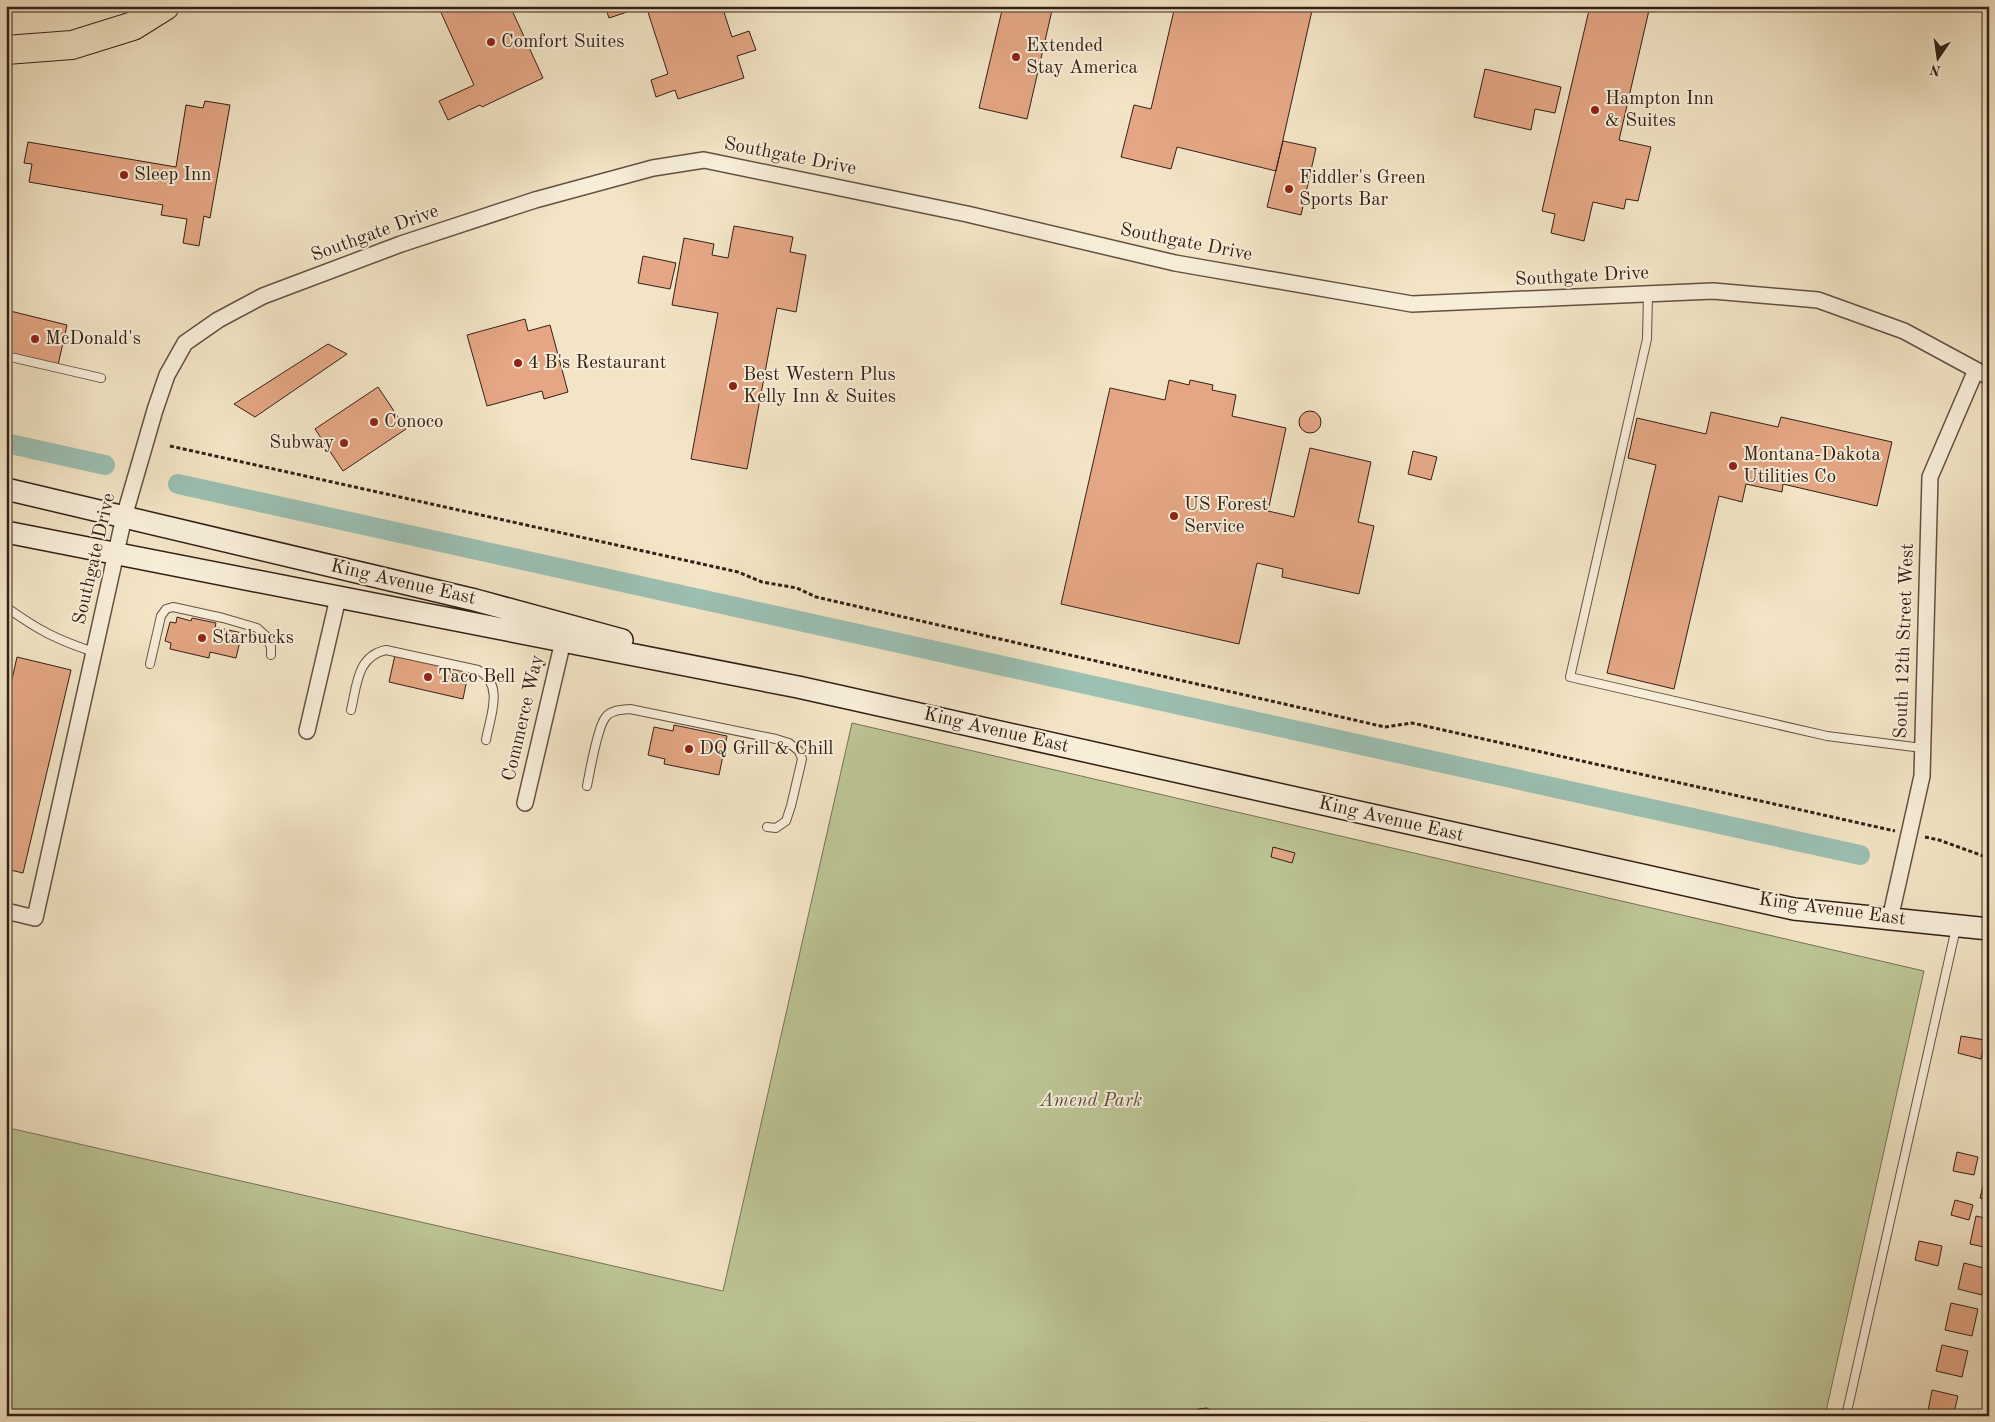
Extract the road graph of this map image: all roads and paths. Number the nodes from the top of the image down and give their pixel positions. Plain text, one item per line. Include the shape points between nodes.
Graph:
1 (165, 6) edge
2 (6, 50) edge
3 (1648, 294) junction
4 (6, 356) edge
5 (1982, 374) edge
6 (101, 378) dead end
7 (170, 446) dead end
8 (6, 489) edge
9 (124, 517) junction
10 (6, 532) edge
11 (116, 555) junction
12 (338, 598) junction
13 (6, 607) edge
14 (563, 641) junction
15 (94, 652) junction
16 (271, 655) dead end
17 (150, 664) dead end
18 (798, 687) junction
19 (351, 710) dead end
20 (307, 730) dead end
21 (486, 740) dead end
22 (1922, 748) junction
23 (587, 786) dead end
24 (525, 803) dead end
25 (767, 827) dead end
26 (1909, 834) junction
27 (1989, 858) edge
28 (6, 912) edge
29 (1890, 919) junction
30 (1957, 926) junction
31 (1989, 929) edge
32 (1846, 1416) edge

1 - 2 highway via 133,26 72,46
3 - 5 street, Southgate Drive via 1713,291 1818,300 1904,331
3 - 9 street, Southgate Drive via 1412,304 1175,263 967,214 704,160 653,168 544,198 410,241 263,296 218,320 184,343 167,375
3 - 22 lane via 1647,339 1570,677 1827,736
4 - 6 lane
5 - 22 street, South 12th Street West via 1930,477
7 - 26 path via 738,572 762,582 798,588 816,598 1386,727 1412,723
8 - 9 main road, King Avenue East
9 - 11 street, Southgate Drive
9 - 18 main road, King Avenue East via 476,600
10 - 11 main road, King Avenue East
11 - 12 main road, King Avenue East
11 - 15 street, Southgate Drive
12 - 14 main road, King Avenue East
12 - 20 street
13 - 15 lane via 40,631
14 - 18 main road, King Avenue East
14 - 24 street, Commerce Way
15 - 28 street, Southgate Drive via 36,918
16 - 17 lane via 266,636 257,628 173,607 166,609 161,616
18 - 29 main road, King Avenue East via 1794,909
19 - 21 lane via 362,665 376,652 386,650 478,670 493,684 495,696
22 - 26 street, South 12th Street West via 1922,776
23 - 25 lane via 601,727 605,717 615,711 630,709 776,739 789,743 799,751 802,759 786,821 776,828
26 - 27 path via 1939,840
26 - 29 street, South 12th Street West
29 - 30 main road, King Avenue East
30 - 31 main road, King Avenue East
30 - 32 lane

